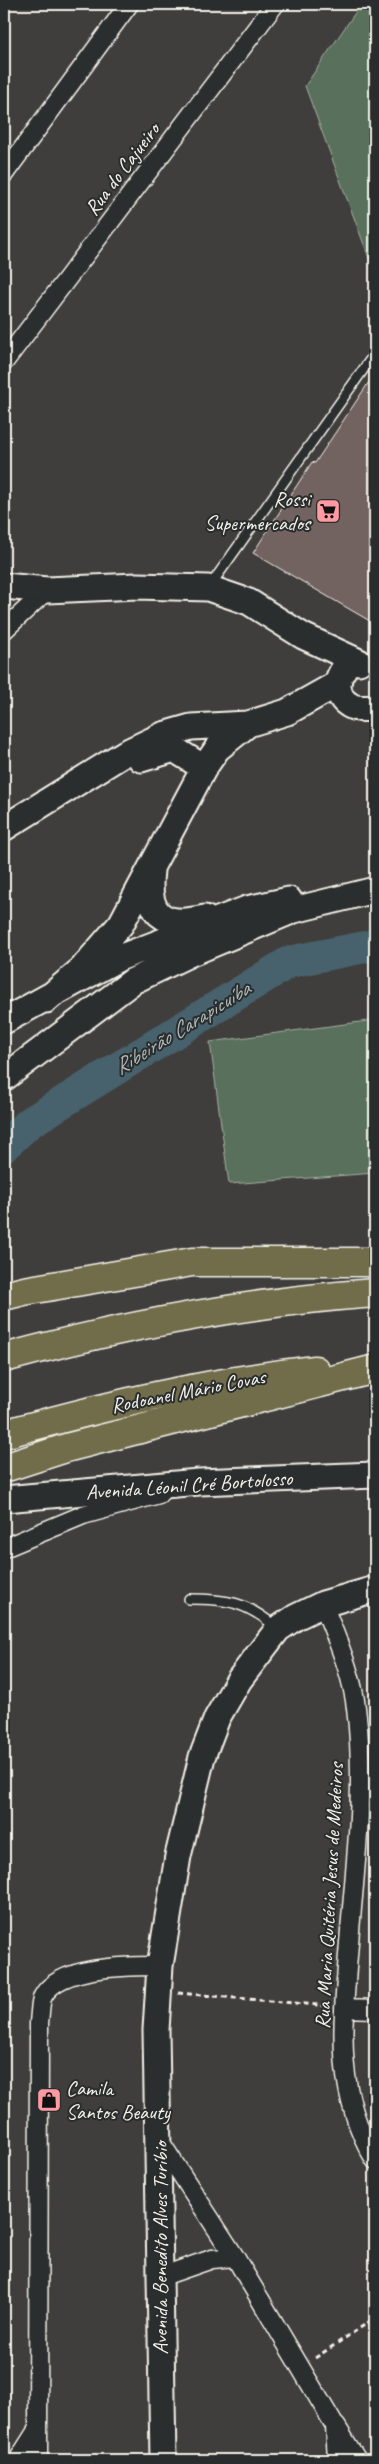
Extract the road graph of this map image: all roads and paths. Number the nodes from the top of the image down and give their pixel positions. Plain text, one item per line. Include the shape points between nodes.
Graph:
1 (129, 4) edge
2 (275, 4) edge
3 (4, 174) edge
4 (375, 353) edge
5 (4, 362) edge
6 (4, 586) edge
7 (208, 588) junction
8 (47, 590) junction
9 (4, 630) edge
10 (304, 636) junction
11 (371, 665) edge
12 (338, 682) junction
13 (367, 706) edge
14 (287, 712) junction
15 (248, 724) junction
16 (204, 768) junction
17 (90, 775) junction
18 (4, 828) edge
19 (150, 872) junction
20 (375, 884) edge
21 (375, 890) edge
22 (247, 910) junction
23 (119, 958) junction
24 (46, 1000) junction
25 (4, 1021) edge
26 (4, 1060) edge
27 (4, 1078) edge
28 (375, 1262) edge
29 (375, 1293) edge
30 (4, 1296) edge
31 (4, 1358) edge
32 (375, 1364) edge
33 (375, 1369) edge
34 (4, 1434) edge
35 (4, 1468) edge
36 (375, 1475) edge
37 (199, 1482) junction
38 (4, 1499) edge
39 (4, 1548) edge
40 (375, 1589) edge
41 (189, 1599) dead end
42 (323, 1604) junction
43 (278, 1629) junction
44 (160, 1966) junction
45 (158, 1992) junction
46 (344, 2008) junction
47 (375, 2009) edge
48 (159, 2140) junction
49 (375, 2160) edge
50 (235, 2257) junction
51 (160, 2277) junction
52 (375, 2318) edge
53 (300, 2367) junction
54 (335, 2426) junction
55 (38, 2429) junction
56 (18, 2460) edge
57 (38, 2460) edge
58 (163, 2460) edge
59 (337, 2460) edge
60 (358, 2460) edge

1 - 3 street
2 - 5 street, Rua do Cajueiro
4 - 7 lane
6 - 8 main road
7 - 8 main road via 137,586
7 - 10 main road via 249,602
8 - 9 street
10 - 11 main road
10 - 12 main road
11 - 12 main road via 346,668
12 - 13 main road via 344,702
12 - 14 main road
13 - 14 main road
14 - 15 main road
15 - 16 main road via 217,749
15 - 17 main road via 174,730 125,753
16 - 17 main road via 174,749
16 - 19 main road
17 - 18 main road
19 - 22 main road via 150,898 154,909 163,917 190,922
19 - 23 main road
19 - 24 main road via 121,924 102,949
20 - 22 main road via 337,889
21 - 27 main road via 294,910 133,981
22 - 23 main road
23 - 24 main road
23 - 26 main road via 89,998 31,1035
24 - 25 main road
28 - 30 highway via 192,1262
29 - 31 highway via 175,1318 84,1336
32 - 34 highway, Rodoanel Mário Covas via 245,1378 165,1392
33 - 35 highway via 66,1448
36 - 37 main road, Avenida Léonil Cré Bortolosso
37 - 38 main road, Avenida Léonil Cré Bortolosso
37 - 39 street via 83,1515
40 - 42 main road, Avenida Benedito Alves Turíbio
41 - 43 lane via 236,1603 257,1611
42 - 43 main road, Avenida Benedito Alves Turíbio
42 - 46 street, Rua Maria Quitéria Jesus de Medeiros via 348,1668 358,1737 359,1810
43 - 44 main road, Avenida Benedito Alves Turíbio via 240,1680 217,1718 202,1757 178,1856
44 - 45 main road, Avenida Benedito Alves Turíbio
44 - 55 street via 104,1968 74,1975 57,1982 43,1996 39,2029
45 - 46 path
45 - 48 main road, Avenida Benedito Alves Turíbio
46 - 47 street
46 - 49 street, Rua Maria Quitéria Jesus de Medeiros via 343,2050 349,2100
48 - 50 street
48 - 51 main road, Avenida Benedito Alves Turíbio
50 - 51 street via 202,2261
50 - 53 street
51 - 58 main road, Avenida Benedito Alves Turíbio
52 - 53 path
53 - 54 street
54 - 59 street
54 - 60 street
55 - 56 street
55 - 57 street

